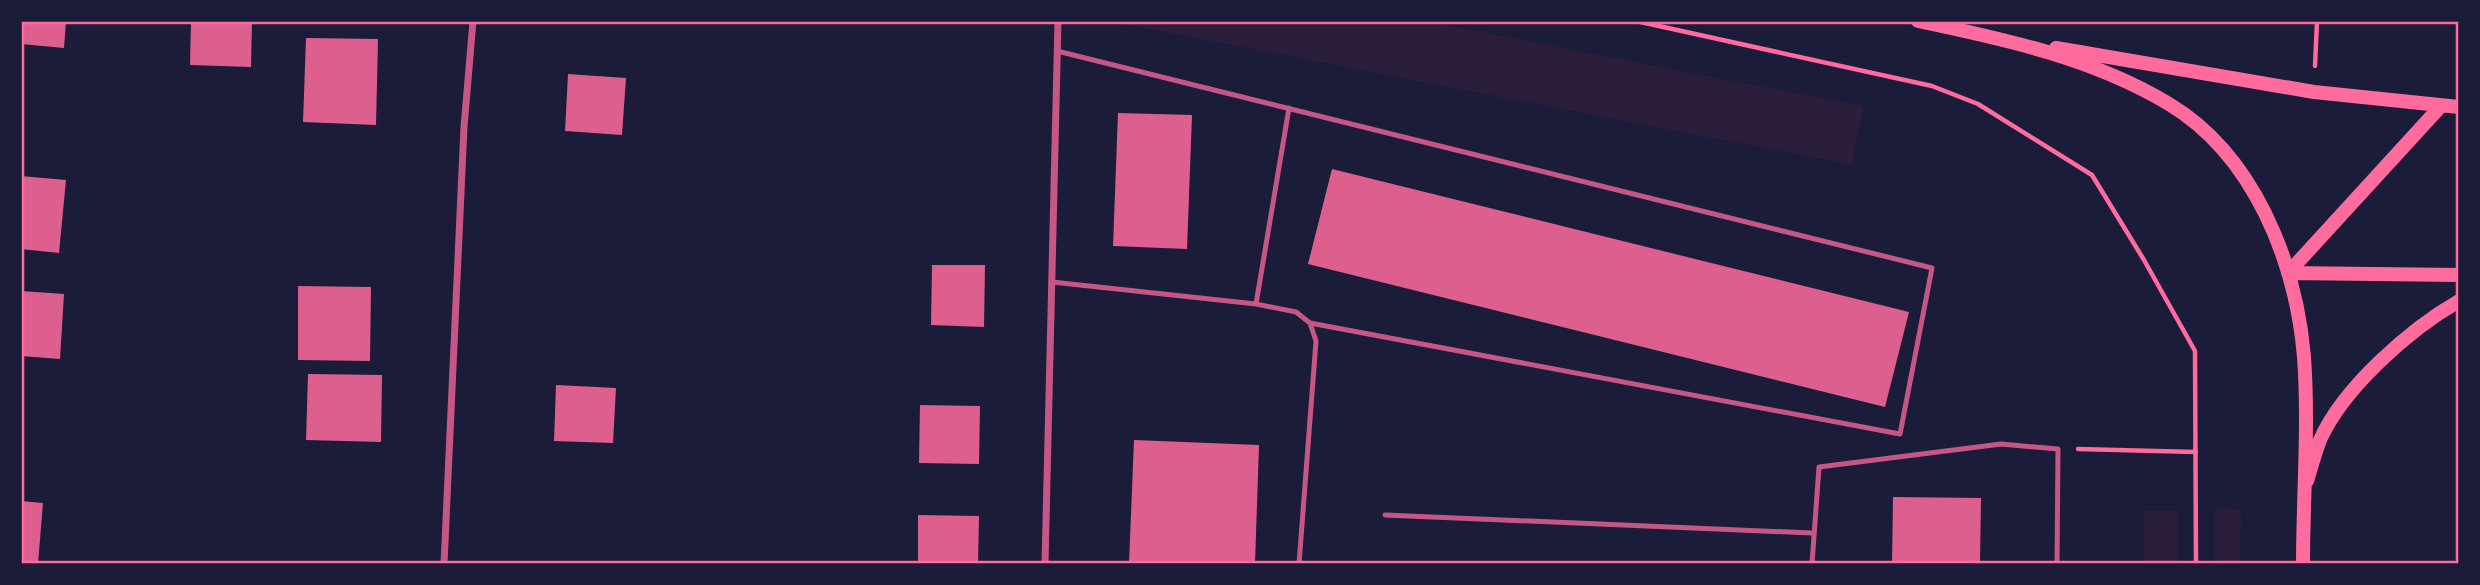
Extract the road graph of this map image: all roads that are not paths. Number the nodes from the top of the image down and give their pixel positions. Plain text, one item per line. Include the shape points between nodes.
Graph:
1 (472, 21) edge
2 (1058, 21) edge
3 (1918, 21) edge
4 (2017, 42) junction
5 (1057, 51) junction
6 (2440, 107) junction
7 (2459, 107) edge
8 (1289, 108) junction
9 (2288, 273) junction
10 (2459, 275) edge
11 (1052, 282) junction
12 (2459, 301) edge
13 (1256, 304) junction
14 (1310, 323) junction
15 (2303, 492) junction
16 (1385, 514) dead end
17 (1812, 533) junction
18 (444, 564) edge
19 (1045, 564) edge
20 (1299, 564) edge
21 (1812, 564) edge
22 (2057, 564) edge
23 (2303, 564) edge

1 - 18 street
2 - 5 street
3 - 4 main road
4 - 6 main road via 2314,92
4 - 9 main road via 2121,79 2171,104 2208,135 2242,174 2266,212
5 - 8 lane
5 - 11 street
6 - 7 main road
6 - 9 main road
8 - 13 lane
8 - 14 lane via 1932,268 1900,434
9 - 10 main road
9 - 15 main road via 2304,358
11 - 13 lane
11 - 19 street
12 - 15 main road via 2411,332 2341,407 2321,439
13 - 14 lane via 1296,312
14 - 20 lane via 1316,341
15 - 23 main road
16 - 17 lane
17 - 21 lane
17 - 22 lane via 1819,467 2001,444 2058,449

